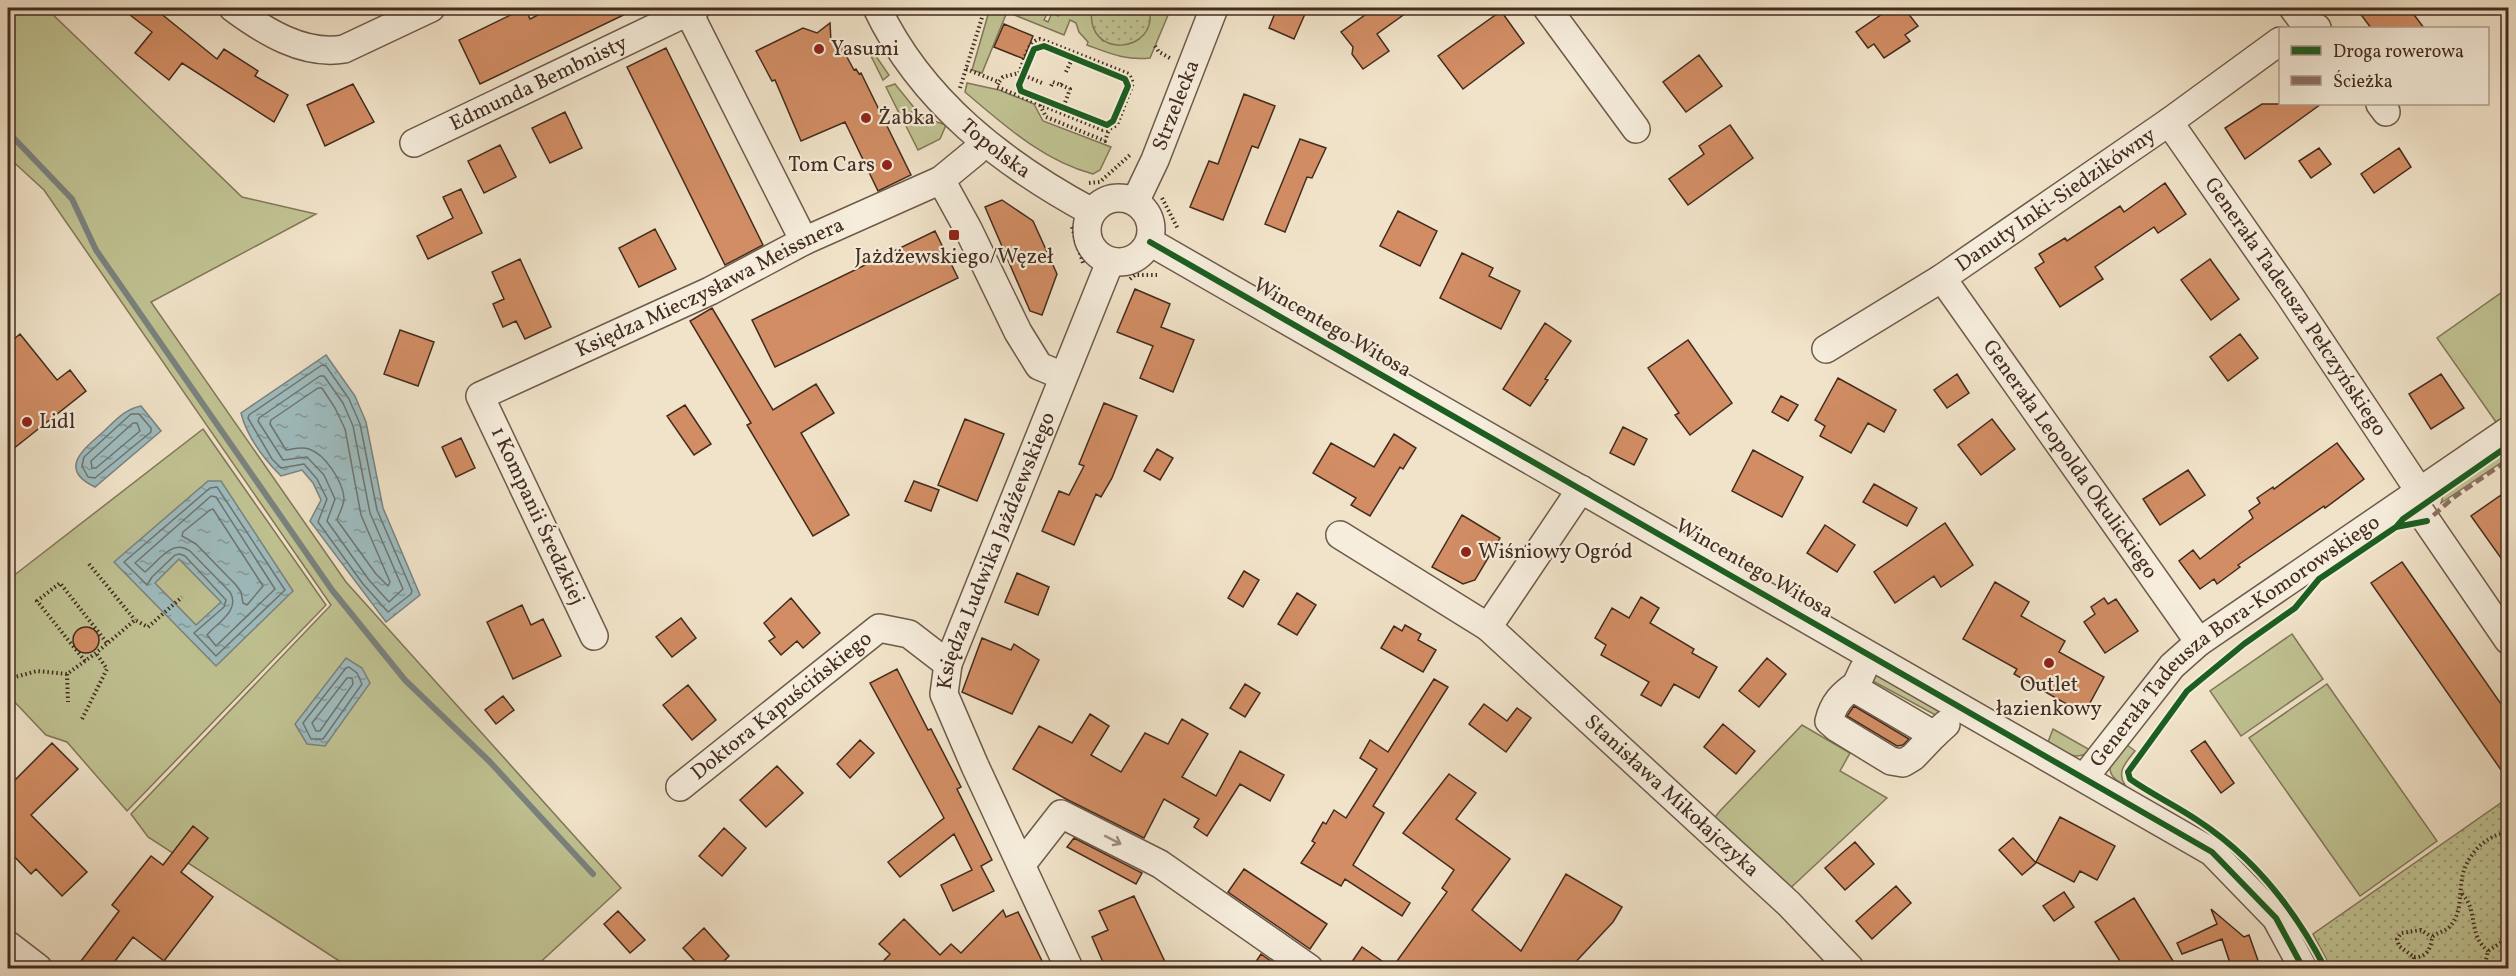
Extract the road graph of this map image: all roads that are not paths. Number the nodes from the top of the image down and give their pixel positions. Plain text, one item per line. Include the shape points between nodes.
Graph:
1 (233, 8) edge
2 (430, 8) edge
3 (877, 8) edge
4 (1214, 8) edge
5 (1546, 8) edge
6 (692, 9) edge
7 (2279, 42) edge
8 (2169, 122) junction
9 (1636, 129) dead end
10 (983, 141) junction
11 (414, 143) dead end
12 (941, 180) junction
13 (1148, 199) junction
14 (1092, 212) junction
15 (804, 242) junction
16 (1161, 248) junction
17 (1110, 262) junction
18 (1942, 278) junction
19 (1826, 349) dead end
20 (1063, 376) junction
21 (480, 396) joint
22 (2508, 430) edge
23 (1581, 489) junction
24 (2416, 495) junction
25 (1340, 535) dead end
26 (1488, 627) junction
27 (594, 636) dead end
28 (2508, 640) edge
29 (2199, 642) junction
30 (948, 664) junction
31 (1862, 672) junction
32 (1946, 722) junction
33 (2084, 777) junction
34 (680, 787) dead end
35 (1022, 864) junction
36 (8, 945) edge
37 (38, 969) edge
38 (1069, 969) edge
39 (1309, 969) edge
40 (1850, 969) edge
41 (2303, 969) edge

1 - 2 street via 292,43 329,51 344,48
3 - 10 street, Topolska via 918,75 942,104
4 - 13 street, Strzelecka via 1155,160
5 - 9 street
6 - 11 street, Edmunda Bembnisty
6 - 15 street
7 - 8 street, Danuty Inki-Siedzikówny
8 - 18 street, Danuty Inki-Siedzikówny
8 - 24 street, Generała Tadeusza Pełczyńskiego via 2290,296
10 - 12 street, Księdza Mieczysława Meissnera
10 - 14 street, Topolska
12 - 15 street, Księdza Mieczysława Meissnera
12 - 20 street via 1039,366
13 - 14 street via 1107,200
13 - 16 street via 1148,215
14 - 17 street via 1088,221 1089,241 1101,258
15 - 21 street, Księdza Mieczysława Meissnera via 710,291
16 - 17 street via 1120,263
16 - 23 street, Wincentego Witosa
17 - 20 street, Księdza Ludwika Jażdżewskiego
18 - 19 street, Danuty Inki-Siedzikówny
18 - 29 street, Generała Leopolda Okulickiego
20 - 30 street, Księdza Ludwika Jażdżewskiego
21 - 27 street, 1 Kompanii Średzkiej
22 - 24 street, Generała Tadeusza Bora-Komorowskiego
23 - 26 street
23 - 31 street, Wincentego Witosa
24 - 28 street, Generała Tadeusza Pełczyńskiego
24 - 29 street, Generała Tadeusza Bora-Komorowskiego
25 - 26 street, Stanisława Mikołajczyka
26 - 40 street, Stanisława Mikołajczyka via 1789,904
29 - 33 street, Generała Tadeusza Bora-Komorowskiego via 2172,666
30 - 34 street, Doktora Kapuścińskiego via 909,634 879,628
30 - 35 street, Księdza Ludwika Jażdżewskiego via 944,694
31 - 32 street, Wincentego Witosa
31 - 32 street via 1859,691
31 - 32 street via 1832,711 1829,721 1837,728 1903,763 1913,758
32 - 33 street, Wincentego Witosa
33 - 41 street, Wincentego Witosa via 2211,852 2276,918
35 - 38 street, Księdza Ludwika Jażdżewskiego
35 -> 39 street via 1061,814 1160,864
36 - 37 street

